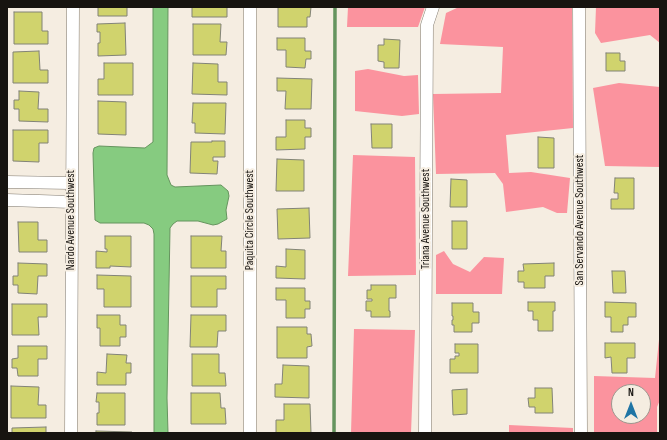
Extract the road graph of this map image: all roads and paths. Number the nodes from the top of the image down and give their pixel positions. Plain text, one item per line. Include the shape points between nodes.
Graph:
1 (73, 7) edge
2 (250, 7) edge
3 (433, 7) edge
4 (579, 7) edge
5 (7, 182) edge
6 (72, 183) junction
7 (7, 200) edge
8 (71, 202) junction
9 (71, 433) edge
10 (250, 433) edge
11 (425, 433) edge
12 (581, 433) edge

1 - 6 street, Nardo Avenue Southwest
2 - 10 street, Paquita Circle Southwest
3 - 11 street, Triana Avenue Southwest via 427,25
4 - 12 street, San Servando Avenue Southwest
5 - 6 street
6 - 8 street, Nardo Avenue Southwest
7 - 8 street
8 - 9 street, Nardo Avenue Southwest

